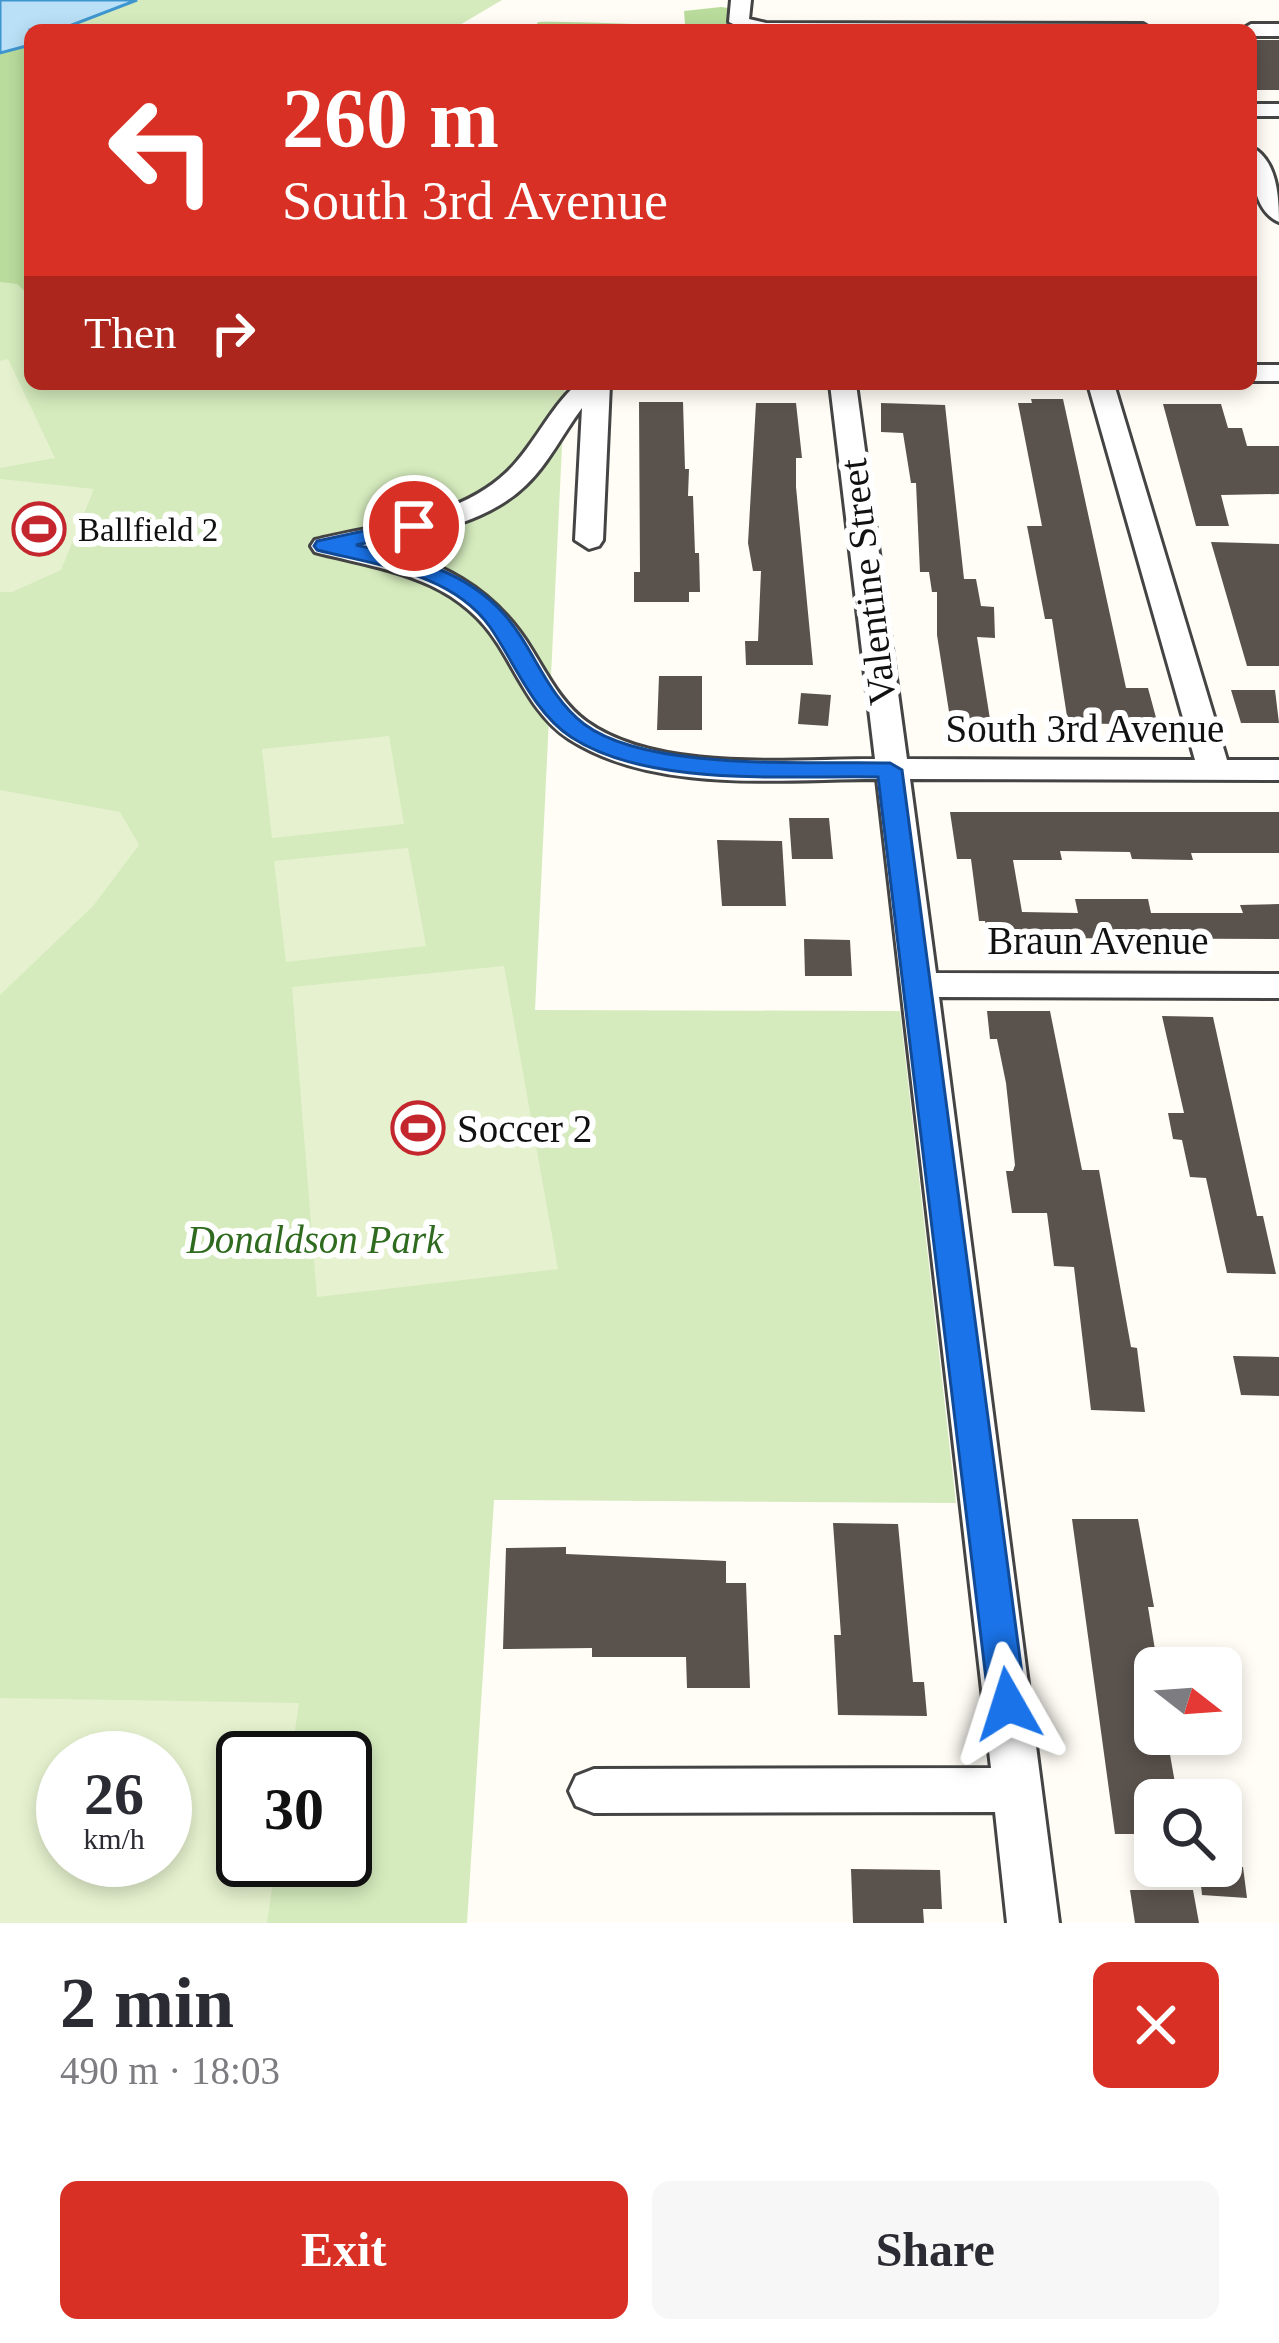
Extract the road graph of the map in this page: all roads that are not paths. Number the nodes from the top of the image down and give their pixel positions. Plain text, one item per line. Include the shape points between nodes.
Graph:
1 (1257, 167) edge
2 (1279, 215) edge
3 (587, 390) edge
4 (595, 390) edge
5 (844, 390) edge
6 (1103, 390) edge
7 (589, 540) dead end
8 (890, 770) junction
9 (1214, 770) junction
10 (1279, 770) edge
11 (916, 986) junction
12 (1278, 991) edge
13 (1017, 1790) junction
14 (594, 1791) dead end
15 (1033, 1923) edge

1 - 2 street
3 - 8 street, South 3rd Avenue via 500,492 414,526 325,546 396,560 463,589 496,618 559,713 610,747 706,766
4 - 7 street
5 - 8 street, Valentine Street
6 - 9 street
8 - 9 street, South 3rd Avenue
8 - 11 street, Valentine Street
9 - 10 street, South 3rd Avenue
11 - 12 street, Braun Avenue
11 - 13 street, Valentine Street
13 - 14 street
13 - 15 street, Valentine Street

